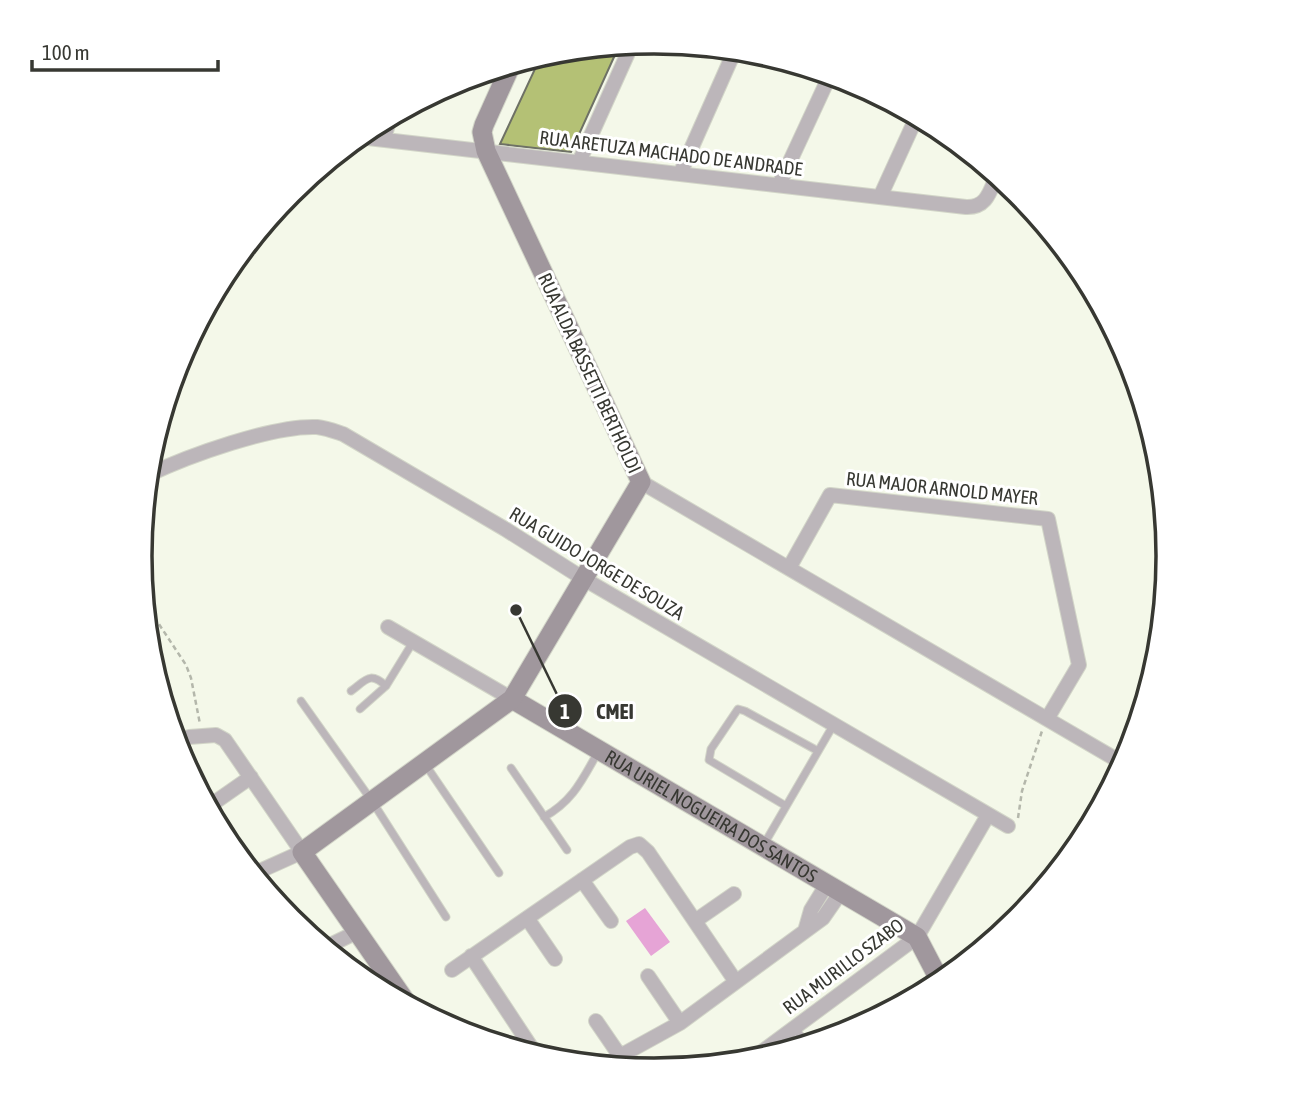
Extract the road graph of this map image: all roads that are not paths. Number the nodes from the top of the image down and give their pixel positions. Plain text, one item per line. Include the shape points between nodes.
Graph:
1 (627, 55) edge
2 (730, 61) edge
3 (506, 77) edge
4 (826, 84) edge
5 (912, 126) edge
6 (386, 132) edge
7 (376, 138) edge
8 (384, 139) junction
9 (486, 151) junction
10 (579, 162) junction
11 (680, 174) junction
12 (779, 185) junction
13 (992, 185) edge
14 (880, 197) junction
15 (160, 470) edge
16 (641, 482) junction
17 (789, 568) junction
18 (583, 579) junction
19 (387, 627) dead end
20 (413, 642) junction
21 (386, 686) junction
22 (351, 691) dead end
23 (512, 699) junction
24 (301, 701) dead end
25 (360, 709) dead end
26 (1047, 719) junction
27 (834, 724) junction
28 (196, 736) road end
29 (599, 750) junction
30 (818, 751) junction
31 (1115, 758) edge
32 (424, 763) junction
33 (511, 768) dead end
34 (251, 777) junction
35 (216, 801) edge
36 (372, 801) junction
37 (786, 806) junction
38 (989, 815) junction
39 (544, 817) junction
40 (1008, 827) road end
41 (763, 846) junction
42 (566, 850) dead end
43 (302, 852) junction
44 (262, 870) edge
45 (499, 873) dead end
46 (582, 880) junction
47 (834, 888) junction
48 (734, 894) dead end
49 (446, 917) dead end
50 (527, 918) junction
51 (611, 921) dead end
52 (695, 921) junction
53 (358, 932) junction
54 (917, 937) junction
55 (334, 943) edge
56 (471, 956) junction
57 (555, 960) dead end
58 (452, 970) dead end
59 (936, 973) edge
60 (648, 976) dead end
61 (736, 982) junction
62 (395, 986) edge
63 (596, 1021) dead end
64 (680, 1023) junction
65 (794, 1028) junction
66 (801, 1037) edge
67 (528, 1043) edge
68 (771, 1045) edge
69 (620, 1056) joint

1 - 10 street
2 - 11 street
3 - 9 street, RUA ALDA BASSETTI BERTHOLDI via 482,132
4 - 12 street
5 - 14 street
6 - 8 street
7 - 8 street, RUA ARETUZA MACHADO DE ANDRADE
8 - 9 street, RUA ARETUZA MACHADO DE ANDRADE
9 - 10 street, RUA ARETUZA MACHADO DE ANDRADE
9 - 16 street, RUA ALDA BASSETTI BERTHOLDI
10 - 11 street, RUA ARETUZA MACHADO DE ANDRADE
11 - 12 street, RUA ARETUZA MACHADO DE ANDRADE
12 - 14 street, RUA ARETUZA MACHADO DE ANDRADE
13 - 14 street, RUA ARETUZA MACHADO DE ANDRADE via 979,206
15 - 18 street, RUA GUIDO JORGE DE SOUZA via 236,442 302,428 328,429 505,529
16 - 17 street
16 - 18 street, RUA ALDA BASSETTI BERTHOLDI
17 - 26 street
17 - 26 street, RUA MAJOR ARNOLD MAYER via 830,495 1048,519 1079,665
18 - 23 street, RUA ALDA BASSETTI BERTHOLDI
18 - 27 street, RUA GUIDO JORGE DE SOUZA
19 - 20 street, RUA URIEL NOGUEIRA DOS SANTOS
20 - 21 lane
20 - 23 street, RUA URIEL NOGUEIRA DOS SANTOS
21 - 22 lane via 370,677
21 - 25 lane
23 - 29 street, RUA URIEL NOGUEIRA DOS SANTOS
23 - 32 street, RUA ALDA BASSETTI BERTHOLDI
24 - 36 lane
26 - 31 street
27 - 30 lane
27 - 38 street, RUA GUIDO JORGE DE SOUZA
28 - 34 street via 216,735 225,740
29 - 39 lane via 576,790 562,807
29 - 41 street, RUA URIEL NOGUEIRA DOS SANTOS
30 - 37 lane
30 - 37 lane via 737,709 711,749 709,760
32 - 36 street, RUA ALDA BASSETTI BERTHOLDI
32 - 45 lane
33 - 39 lane
34 - 35 street
34 - 43 street
36 - 43 street, RUA ALDA BASSETTI BERTHOLDI
36 - 49 lane
37 - 41 lane
38 - 40 street, RUA GUIDO JORGE DE SOUZA
38 - 54 street, RUA MURILLO SZABO
39 - 42 lane
41 - 47 street, RUA URIEL NOGUEIRA DOS SANTOS
43 - 44 street
43 - 53 street
46 - 50 street
46 - 51 street
46 - 52 street via 639,844
47 - 54 street, RUA URIEL NOGUEIRA DOS SANTOS
47 - 61 street via 827,915
48 - 52 street
50 - 56 street
50 - 57 street
52 - 61 street
53 - 55 street
53 - 62 street
54 - 59 street
54 - 65 street, RUA MURILLO SZABO
56 - 58 street
56 - 67 street
60 - 64 street
61 - 64 street
63 - 69 street
64 - 69 street
65 - 66 lane
65 - 68 street, RUA MURILLO SZABO

